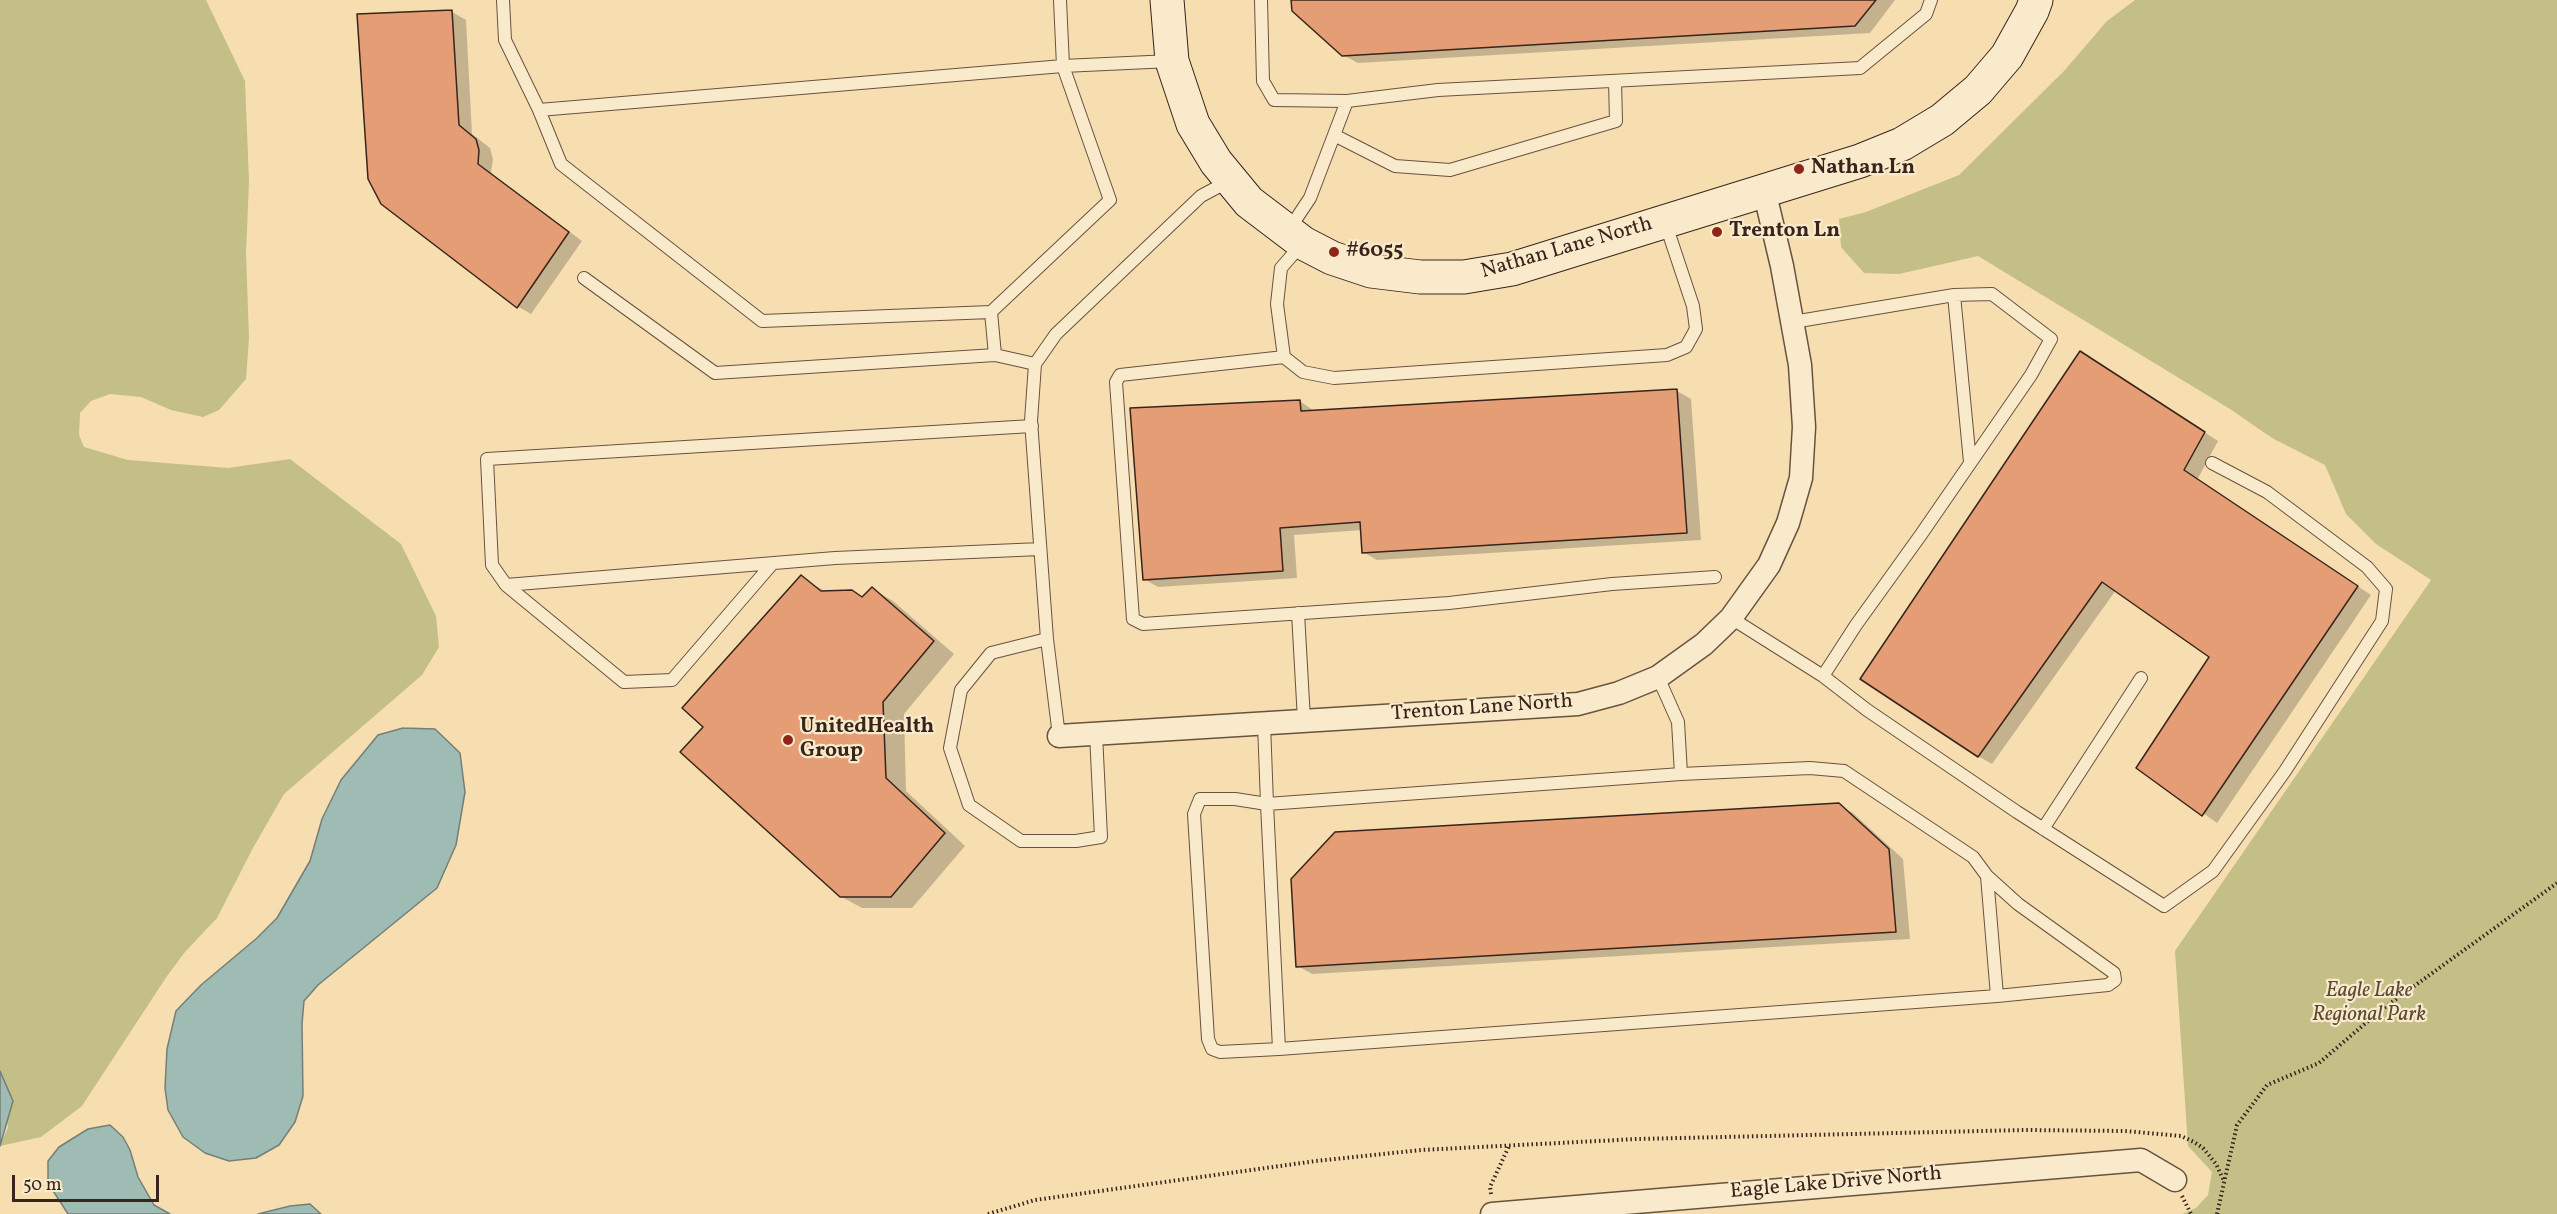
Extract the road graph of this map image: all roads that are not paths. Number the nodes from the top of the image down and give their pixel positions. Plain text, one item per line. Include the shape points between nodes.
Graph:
1 (503, 0) edge
2 (1060, 0) edge
3 (1167, 0) edge
4 (1261, 0) edge
5 (1931, 0) edge
6 (2036, 0) edge
7 (1172, 61) junction
8 (1063, 66) junction
9 (1615, 81) junction
10 (1347, 101) junction
11 (539, 110) junction
12 (1334, 135) junction
13 (1230, 181) junction
14 (1764, 190) junction
15 (1665, 221) junction
16 (1295, 238) junction
17 (584, 278) dead end
18 (1954, 296) junction
19 (992, 312) junction
20 (1793, 322) junction
21 (995, 355) junction
22 (1284, 357) junction
23 (1035, 364) junction
24 (1032, 426) junction
25 (1970, 462) junction
26 (2212, 463) dead end
27 (1040, 549) junction
28 (772, 564) junction
29 (1715, 577) dead end
30 (506, 585) junction
31 (1298, 613) junction
32 (1731, 618) junction
33 (1047, 639) junction
34 (1822, 676) junction
35 (1658, 677) junction
36 (2141, 678) dead end
37 (1304, 720) junction
38 (1264, 723) junction
39 (1096, 734) junction
40 (1059, 736) joint
41 (1681, 774) junction
42 (1267, 804) junction
43 (2043, 829) junction
44 (1987, 876) junction
45 (1997, 996) junction
46 (1279, 1048) junction
47 (2175, 1180) dead end
48 (1492, 1214) edge

1 - 11 lane via 505,40
2 - 8 lane
3 - 7 street, Nathan Lane North
4 - 10 lane via 1263,81 1274,100
5 - 9 lane via 1926,14 1860,68
6 - 14 street via 2007,56 1978,90 1942,120 1902,144 1860,161
7 - 8 lane
7 - 13 street, Nathan Lane North via 1193,124
8 - 11 lane
8 - 19 lane via 1110,200
9 - 10 lane via 1438,90
9 - 12 lane via 1616,121 1450,170 1395,166
10 - 12 lane
11 - 19 lane via 561,164 762,321
12 - 16 lane
13 - 16 street, Nathan Lane North via 1249,202
13 - 23 lane via 1201,196 1056,334
14 - 15 street, Nathan Lane North
14 - 20 street, Trenton Lane North
15 - 16 street, Nathan Lane North via 1512,269 1464,277 1371,271 1332,258
15 - 22 lane via 1693,306 1696,329 1686,347 1667,355 1334,378 1303,372
16 - 22 lane via 1281,268 1277,304
17 - 21 lane via 715,373
18 - 20 lane
18 - 25 lane
18 - 25 lane via 1992,294 2051,339 2031,375
19 - 21 lane
20 - 32 street, Trenton Lane North via 1803,406 1801,478 1788,523 1769,565
21 - 23 lane
22 - 31 lane via 1120,375 1116,382 1133,619 1143,624
23 - 24 lane
24 - 27 lane
24 - 30 lane via 487,459 492,565
25 - 34 lane
26 - 43 lane via 2267,492 2367,567 2386,589 2382,621 2285,771 2213,871 2164,906
27 - 28 lane
27 - 33 lane
28 - 30 lane
28 - 30 lane via 672,680 624,682
29 - 31 lane via 1612,584 1449,603
31 - 37 lane
32 - 34 lane
32 - 35 street, Trenton Lane North via 1704,644
33 - 39 lane via 991,652 961,690 950,748 969,805 1021,841 1101,837
33 - 40 lane
34 - 43 lane
35 - 37 street, Trenton Lane North via 1578,704
35 - 41 lane via 1678,722
36 - 43 lane
37 - 38 street, Trenton Lane North
38 - 39 street, Trenton Lane North
38 - 42 lane
39 - 40 street, Trenton Lane North
41 - 42 lane
41 - 44 lane via 1810,768 1844,771 1973,857
42 - 46 lane
42 - 46 lane via 1200,799 1194,814 1208,1039 1212,1049 1220,1052
44 - 45 lane
44 - 45 lane via 2018,904 2114,973 2115,980 2108,985
45 - 46 lane
47 - 48 street, Eagle Lake Drive North via 2141,1160

